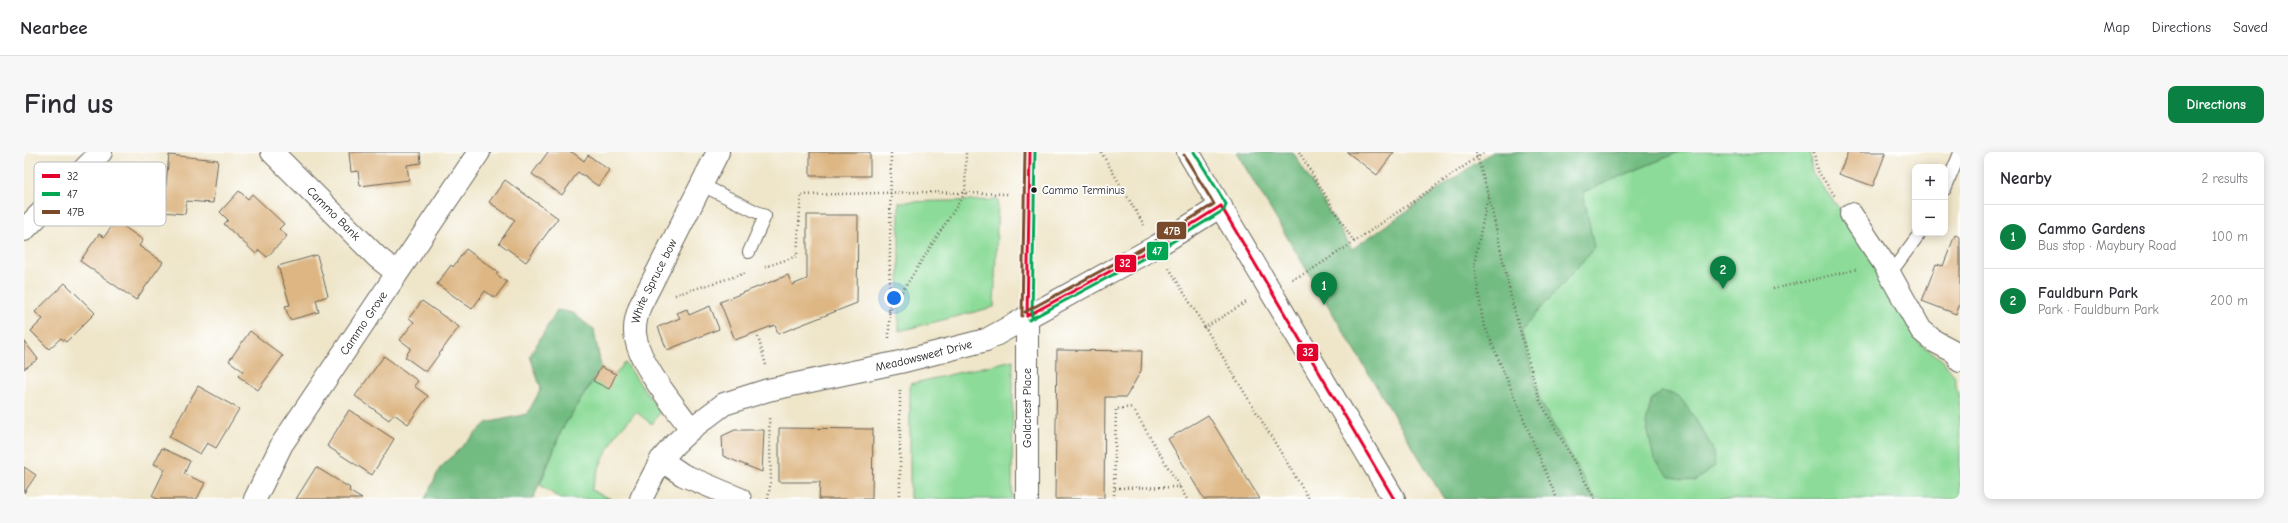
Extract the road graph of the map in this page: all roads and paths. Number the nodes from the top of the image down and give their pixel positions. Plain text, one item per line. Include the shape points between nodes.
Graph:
1 (101, 152) edge
2 (272, 152) edge
3 (479, 152) edge
4 (718, 152) edge
5 (891, 152) edge
6 (966, 152) edge
7 (1030, 152) edge
8 (1100, 152) edge
9 (1188, 152) edge
10 (1299, 152) edge
11 (1476, 152) edge
12 (1485, 152) edge
13 (1814, 152) edge
14 (1960, 153) edge
15 (1477, 158) junction
16 (91, 162) edge
17 (1948, 182) edge
18 (702, 185) junction
19 (889, 193) junction
20 (965, 193) junction
21 (1008, 194) dead end
22 (1488, 195) junction
23 (1221, 206) junction
24 (1851, 214) joint
25 (34, 220) edge
26 (24, 230) edge
27 (1917, 236) edge
28 (1354, 242) junction
29 (1157, 246) junction
30 (749, 252) joint
31 (761, 268) dead end
32 (1886, 269) junction
33 (396, 272) junction
34 (1268, 289) junction
35 (1773, 289) dead end
36 (640, 306) junction
37 (889, 312) junction
38 (1027, 316) junction
39 (1204, 328) junction
40 (758, 337) dead end
41 (889, 338) dead end
42 (1960, 361) edge
43 (766, 364) dead end
44 (900, 384) dead end
45 (769, 413) dead end
46 (691, 428) junction
47 (661, 460) junction
48 (1180, 487) junction
49 (1115, 488) junction
50 (255, 499) edge
51 (641, 499) edge
52 (740, 499) edge
53 (768, 499) edge
54 (900, 499) edge
55 (1027, 499) edge
56 (1114, 499) edge
57 (1187, 499) edge
58 (1308, 499) edge
59 (1394, 499) edge
60 (1556, 499) edge
61 (1595, 499) edge

1 - 16 street
2 - 33 street, Cammo Bank via 377,257
3 - 33 street, Cammo Grove
4 - 18 street, White Spruce bow
5 - 19 path
6 - 20 path
7 - 38 lane
8 - 29 path
9 - 23 street
10 - 28 path
11 - 15 path
12 - 15 path
13 - 24 path via 1817,170
14 - 17 lane
15 - 22 path
15 - 28 path
18 - 30 lane via 766,216
18 - 36 street, White Spruce bow
19 - 20 path
19 - 31 path via 801,195 797,256
19 - 37 path
20 - 21 path
20 - 37 path
22 - 60 path via 1474,264 1483,322
22 - 61 path via 1512,302 1540,401
23 - 29 street, Meadowsweet Drive
23 - 34 street
24 - 32 street
25 - 26 street
27 - 32 lane
28 - 34 path via 1308,272
29 - 38 street, Meadowsweet Drive
29 - 39 path
30 - 36 path via 747,272
32 - 35 path
32 - 42 street via 1921,330 1934,341 1956,353
33 - 50 street, Cammo Grove via 282,444
34 - 39 path
34 - 59 street
36 - 46 street, White Spruce bow via 635,321 635,338 640,356
37 - 41 path
38 - 46 street, Meadowsweet Drive via 986,340 748,395 724,404
38 - 55 street, Goldcrest Place
39 - 58 path
40 - 43 path
44 - 54 path
45 - 53 path via 771,480
46 - 47 street, Meadowsweet Drive
47 - 51 street, Meadowsweet Drive
47 - 52 street via 683,475
48 - 49 path
48 - 49 path via 1132,407 1116,409
48 - 57 path
49 - 56 path

